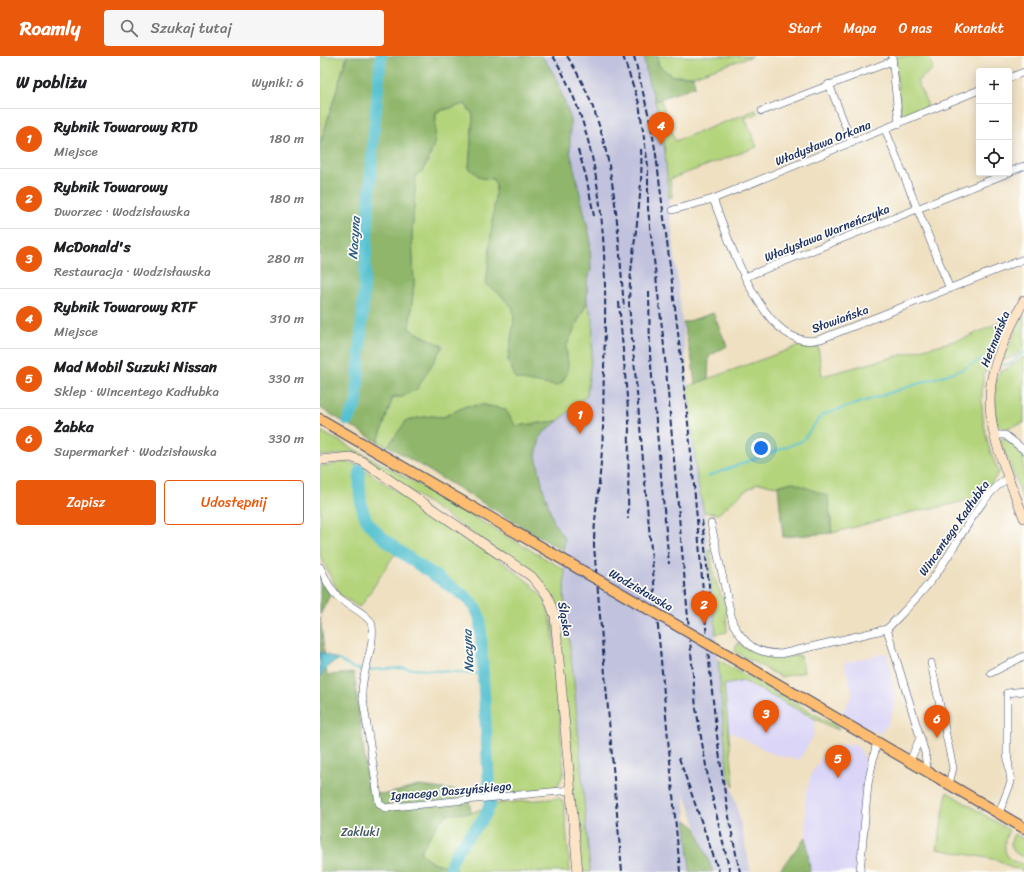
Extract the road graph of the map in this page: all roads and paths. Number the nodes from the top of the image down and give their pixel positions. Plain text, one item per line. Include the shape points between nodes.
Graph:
1 (892, 58) edge
2 (1024, 72) edge
3 (1012, 77) edge
4 (829, 84) junction
5 (976, 91) edge
6 (762, 111) dead end
7 (899, 124) junction
8 (885, 129) junction
9 (852, 143) junction
10 (1024, 166) edge
11 (1012, 171) edge
12 (1000, 176) edge
13 (713, 199) junction
14 (918, 209) junction
15 (673, 210) dead end
16 (1024, 259) edge
17 (745, 277) junction
18 (950, 289) junction
19 (1024, 300) edge
20 (323, 422) edge
21 (994, 435) junction
22 (1024, 450) edge
23 (320, 460) edge
24 (1009, 478) junction
25 (1024, 518) edge
26 (711, 524) dead end
27 (320, 567) edge
28 (888, 629) junction
29 (1024, 656) edge
30 (931, 663) dead end
31 (991, 673) dead end
32 (1024, 691) edge
33 (920, 737) junction
34 (877, 742) junction
35 (910, 761) junction
36 (927, 770) junction
37 (949, 784) junction
38 (571, 790) junction
39 (999, 813) junction
40 (1024, 828) edge
41 (578, 872) edge
42 (860, 872) edge

1 - 4 street
1 - 7 street
2 - 3 street
4 - 6 street
4 - 9 street
5 - 7 street, Władysława Orkana
7 - 8 street, Władysława Orkana
8 - 9 street, Władysława Orkana
8 - 14 street
9 - 13 street, Władysława Orkana
10 - 11 street, Władysława Warneńczyka
12 - 14 street, Władysława Warneńczyka
13 - 15 street, Władysława Orkana
13 - 17 street, Słowiańska
14 - 17 street, Władysława Warneńczyka
14 - 18 street
16 - 18 street, Słowiańska
17 - 18 street, Słowiańska via 756,300 775,323 793,338 806,342 821,340
19 - 21 street, Hetmańska via 993,372 990,413
20 - 34 main road, Wodzisławska, bridge
21 - 22 street via 1005,435
21 - 24 street, Hetmańska
23 - 38 street, Śląska via 350,457 360,460 528,574 543,589 551,602 555,616
24 - 25 street, Hetmańska
24 - 28 street, Wincentego Kadłubka via 999,482 936,575
26 - 28 street via 733,624 749,645 764,653 781,654
27 - 38 street, Ignacego Daszyńskiego via 338,598 368,618 372,624 372,638 362,679 362,692 379,803 385,808
28 - 33 street
29 - 31 street
30 - 37 street via 953,768
32 - 39 street via 1007,693 1007,753 1011,782
33 - 35 street
33 - 36 street
34 - 35 main road, Wodzisławska
34 - 42 street via 868,784
35 - 36 main road, Wodzisławska
36 - 37 main road, Wodzisławska
37 - 39 main road, Wodzisławska
38 - 41 street, Śląska
39 - 40 main road, Wodzisławska

